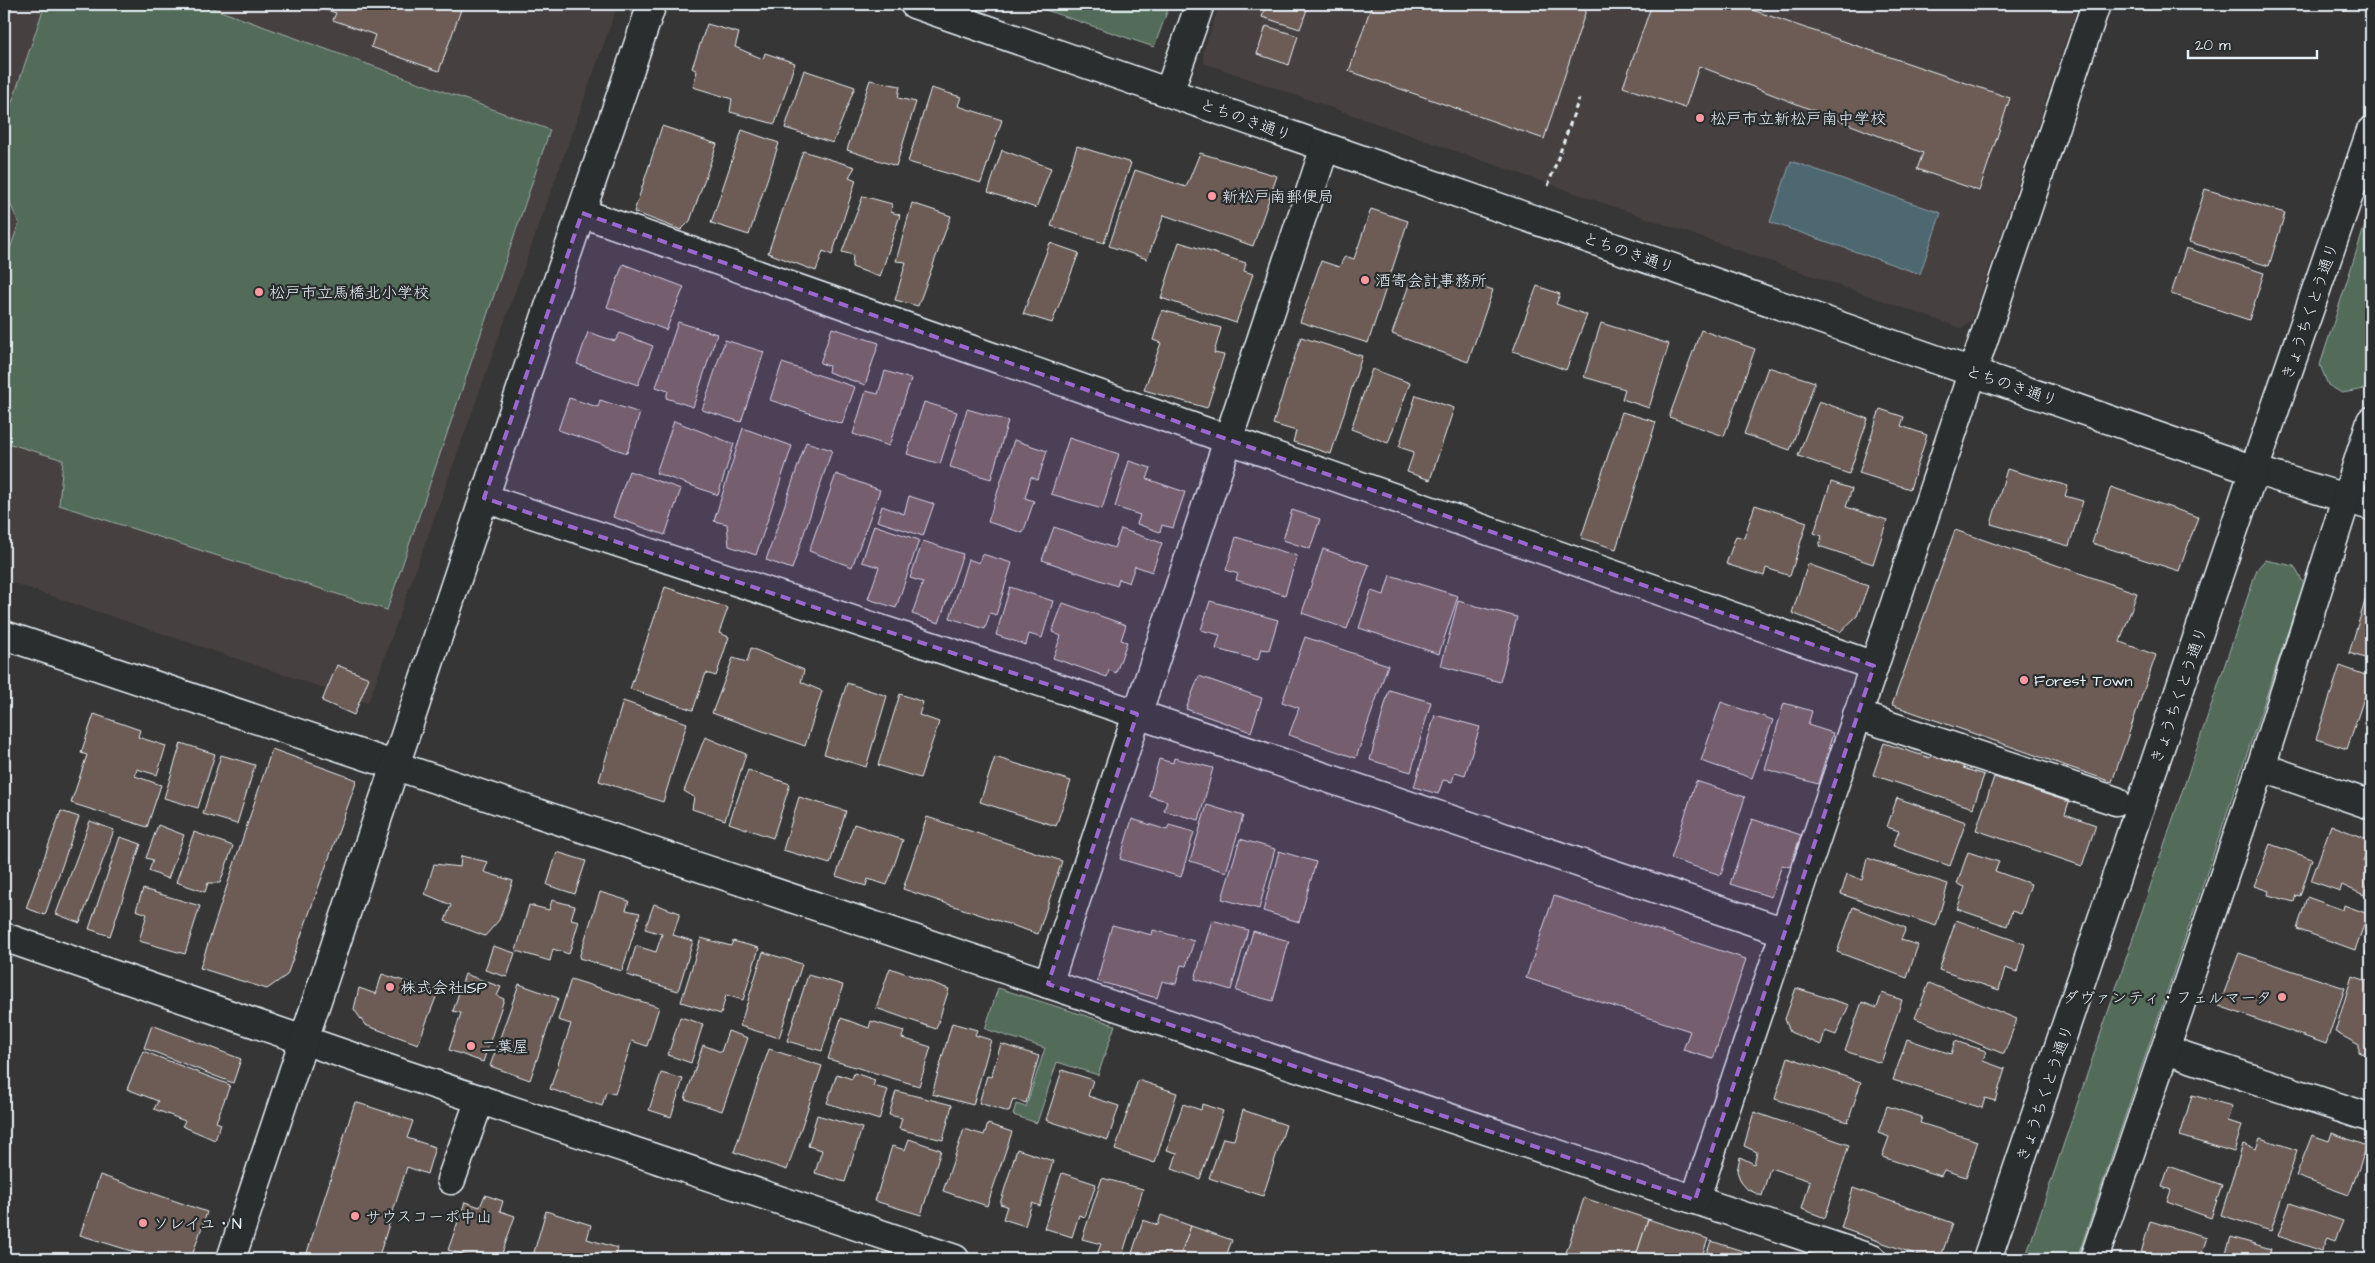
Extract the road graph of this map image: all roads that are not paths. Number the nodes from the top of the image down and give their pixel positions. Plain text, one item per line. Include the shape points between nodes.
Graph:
1 (652, 4) edge
2 (914, 4) edge
3 (1200, 4) edge
4 (2096, 4) edge
5 (1169, 92) junction
6 (2371, 131) edge
7 (1325, 147) junction
8 (582, 213) junction
9 (1973, 372) junction
10 (2371, 421) edge
11 (1228, 440) junction
12 (2254, 470) junction
13 (484, 498) junction
14 (2345, 498) junction
15 (2371, 506) edge
16 (4, 635) edge
17 (1874, 666) junction
18 (1137, 714) junction
19 (1857, 714) junction
20 (395, 766) junction
21 (2261, 767) junction
22 (2116, 801) dead end
23 (2371, 805) edge
24 (1785, 932) junction
25 (6, 946) edge
26 (1048, 984) junction
27 (304, 1040) junction
28 (2166, 1050) junction
29 (480, 1100) junction
30 (2371, 1118) edge
31 (451, 1180) dead end
32 (1695, 1200) junction
33 (231, 1259) edge
34 (955, 1259) edge
35 (1872, 1259) edge
36 (1987, 1259) edge
37 (2094, 1259) edge

1 - 8 street
2 - 5 street, とちのき通り
3 - 5 street
4 - 9 street
5 - 7 street, とちのき通り
6 - 12 street, きょうちくとう通り
7 - 9 street, とちのき通り
7 - 11 street
8 - 11 street
8 - 13 street
9 - 12 street, とちのき通り
9 - 17 street
10 - 14 street
11 - 17 street
11 - 18 street
12 - 14 street, とちのき通り
12 - 36 street, きょうちくとう通り
13 - 18 street
13 - 20 street
14 - 15 street, とちのき通り
14 - 21 street
16 - 20 street
17 - 19 street
18 - 24 street
18 - 26 street
19 - 22 street
19 - 24 street
20 - 26 street
20 - 27 street
21 - 23 street
21 - 28 street
24 - 32 street
25 - 27 street
26 - 32 street
27 - 29 street
27 - 33 street
28 - 30 street
28 - 37 street
29 - 31 street
29 - 34 street
32 - 35 street

